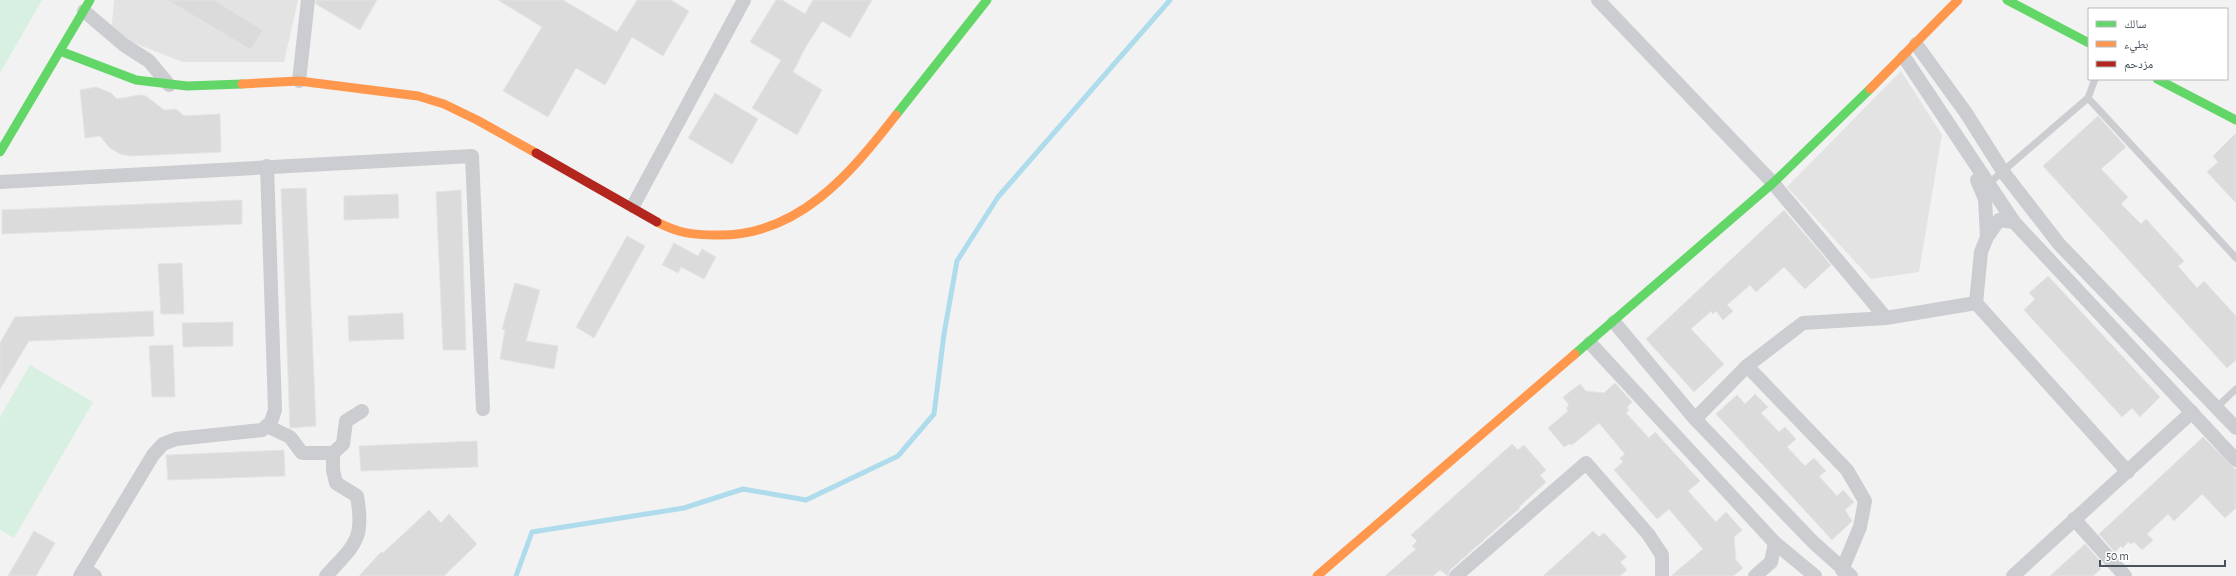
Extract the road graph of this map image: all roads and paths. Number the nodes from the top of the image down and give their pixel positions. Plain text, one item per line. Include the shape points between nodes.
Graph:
1 (308, 0) edge
2 (744, 0) edge
3 (986, 0) edge
4 (1598, 0) edge
5 (1958, 0) edge
6 (2006, 0) edge
7 (87, 5) edge
8 (2088, 42) edge
9 (1916, 44) junction
10 (60, 51) junction
11 (1904, 58) junction
12 (2095, 80) edge
13 (2159, 80) edge
14 (299, 81) junction
15 (169, 85) junction
16 (2088, 98) junction
17 (2236, 120) edge
18 (1962, 147) junction
19 (0, 152) edge
20 (267, 166) junction
21 (2004, 173) junction
22 (0, 182) edge
23 (1773, 183) junction
24 (1988, 184) junction
25 (633, 206) junction
26 (2014, 222) junction
27 (1987, 238) junction
28 (2236, 258) edge
29 (1976, 302) junction
30 (1886, 318) junction
31 (1614, 322) junction
32 (1590, 343) junction
33 (1747, 366) junction
34 (2236, 389) edge
35 (2217, 407) junction
36 (484, 409) dead end
37 (362, 411) dead end
38 (2192, 412) junction
39 (1695, 419) junction
40 (267, 426) junction
41 (2236, 428) edge
42 (333, 453) junction
43 (2236, 460) edge
44 (2128, 472) junction
45 (2074, 519) junction
46 (1775, 543) junction
47 (1799, 570) edge
48 (1846, 573) edge
49 (87, 574) edge
50 (326, 576) edge
51 (1317, 576) edge
52 (1456, 576) edge
53 (1662, 576) edge
54 (1755, 576) edge
55 (1815, 576) edge
56 (2012, 576) edge
57 (2125, 576) edge

1 - 14 street
2 - 25 street
3 - 25 street via 862,158 837,184 798,213 768,228 733,236 701,235 674,231
4 - 23 street
5 - 9 street
6 - 8 street
7 - 10 street
7 - 15 street via 124,45 149,61
9 - 11 street
9 - 21 street via 1966,113
10 - 15 street via 136,80
10 - 19 street
11 - 18 street
11 - 23 street
12 - 16 lane
13 - 17 street
14 - 15 street
14 - 25 street via 418,96 444,104
16 - 21 lane
16 - 28 lane
18 - 24 street
18 - 27 street via 1986,199
20 - 22 street
20 - 36 street via 472,156
20 - 40 street via 275,410
21 - 24 lane
21 - 35 street via 2059,244
23 - 30 street
23 - 31 street
24 - 26 street
26 - 27 street via 1999,220
26 - 38 street
27 - 29 street via 1981,252
29 - 30 street
29 - 44 street
30 - 33 street via 1803,323
31 - 32 street
31 - 39 street
32 - 46 street
32 - 51 street
33 - 39 street
33 - 48 street via 1847,470 1865,501
34 - 35 lane
35 - 41 street
37 - 42 street via 346,421 343,444
38 - 43 street
38 - 44 street
39 - 48 street
40 - 42 street via 290,437 302,453
40 - 49 street via 262,430 176,439 163,444 153,455
42 - 50 street via 336,483 357,496 360,529 357,541
44 - 45 street
45 - 56 street
45 - 57 street
46 - 47 street
46 - 54 street via 1771,562
47 - 55 street
52 - 53 street via 1586,463 1648,534 1662,555

